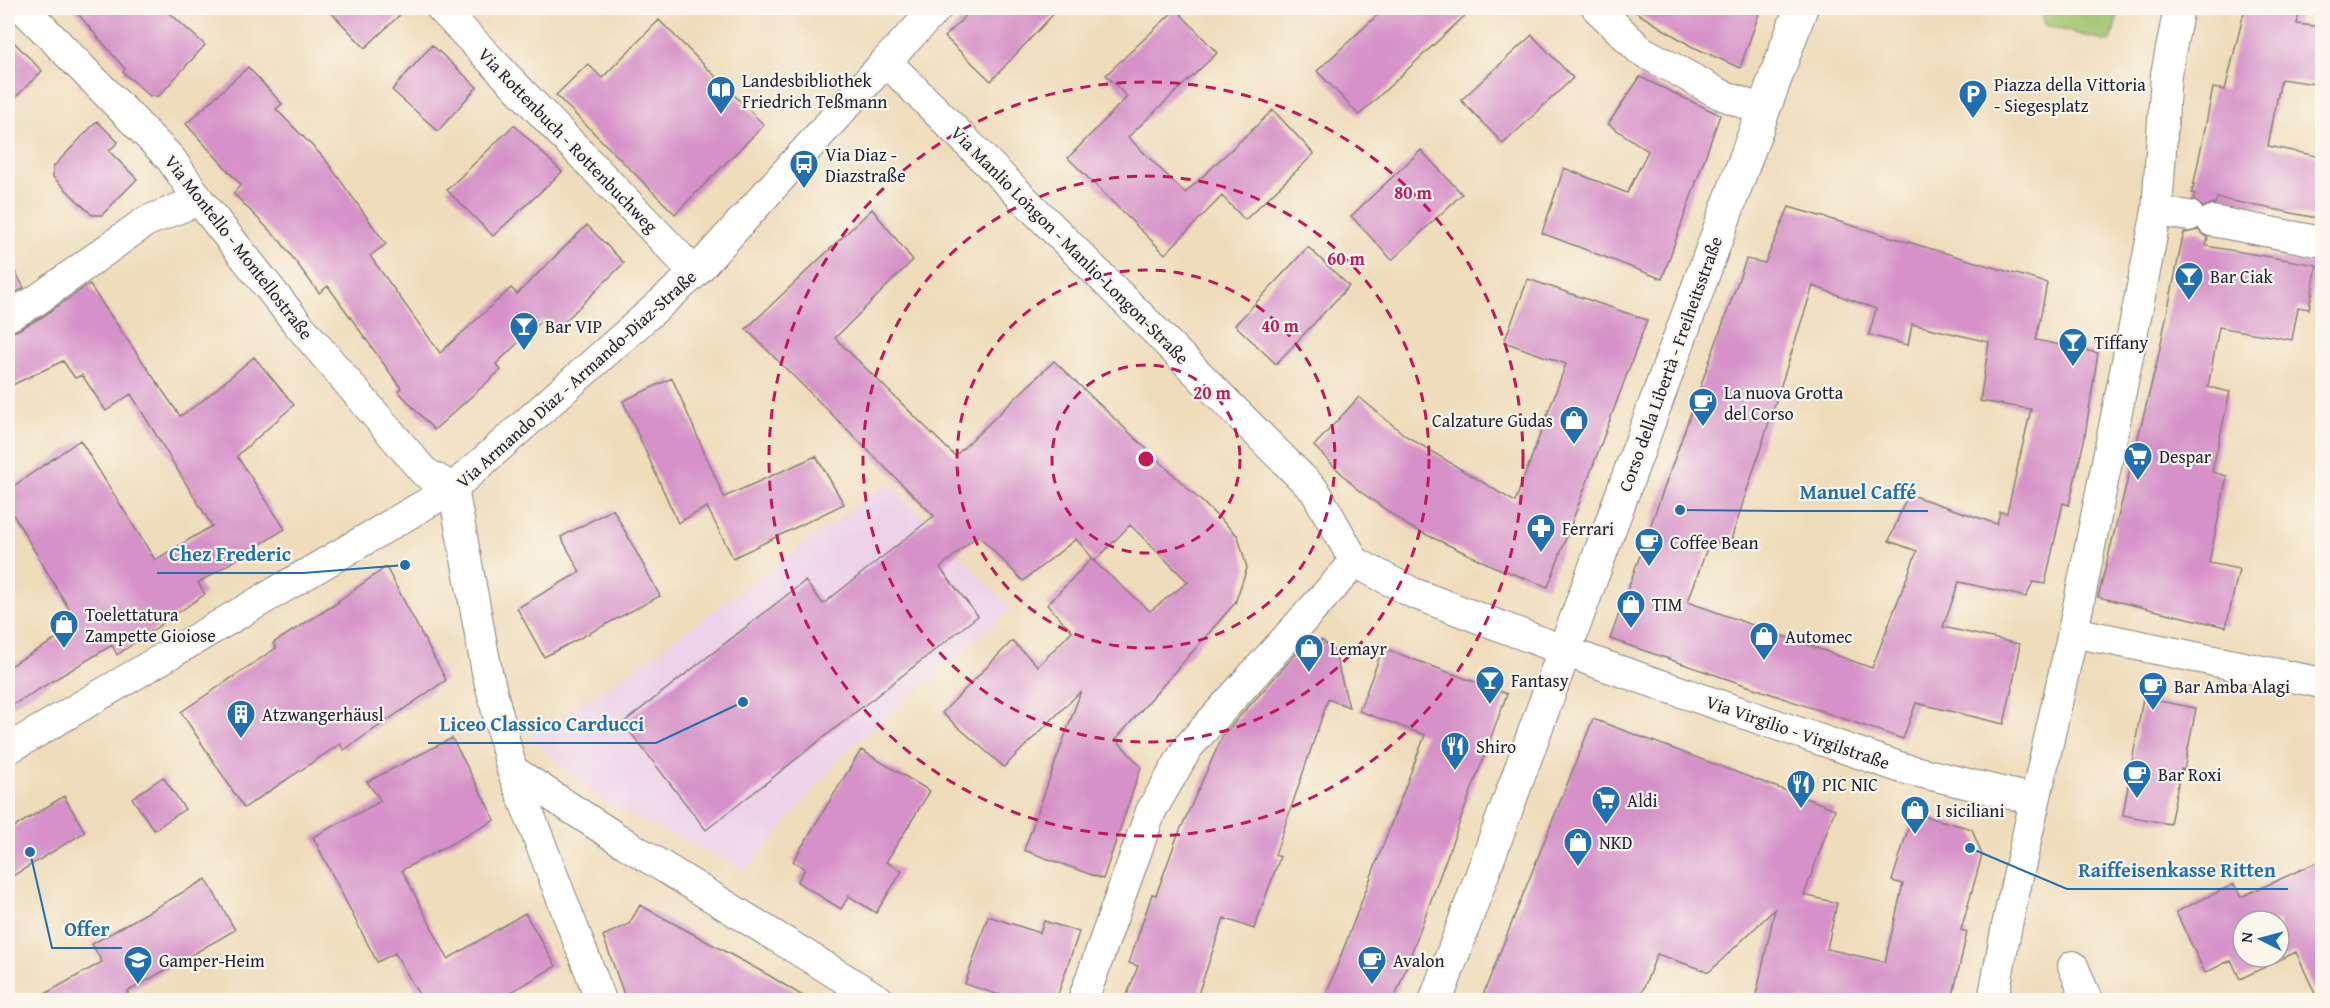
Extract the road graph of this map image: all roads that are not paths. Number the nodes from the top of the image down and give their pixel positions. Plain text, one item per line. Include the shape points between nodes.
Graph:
1 (23, 8) edge
2 (441, 8) edge
3 (938, 8) edge
4 (1597, 8) edge
5 (1801, 8) edge
6 (2179, 8) edge
7 (886, 61) junction
8 (1764, 111) junction
9 (199, 200) junction
10 (2157, 211) junction
11 (2322, 242) edge
12 (695, 273) junction
13 (8, 316) edge
14 (453, 488) junction
15 (1355, 562) junction
16 (2073, 632) junction
17 (1565, 650) junction
18 (2322, 683) edge
19 (8, 749) edge
20 (512, 770) junction
21 (2035, 800) junction
22 (2073, 966) dead end
23 (601, 1000) edge
24 (879, 1000) edge
25 (1083, 1000) edge
26 (1436, 1000) edge
27 (1993, 1000) edge
28 (2087, 1000) edge

1 - 9 street, Via Montello - Montellostraße via 171,159
2 - 12 street, Via Rottenbuch - Rottenbuchweg
3 - 7 street, Via Armando Diaz - Armando-Diaz-Straße
4 - 8 street via 1640,50 1719,94
5 - 8 main road
6 - 10 street via 2166,74
7 - 12 street, Via Armando Diaz - Armando-Diaz-Straße
7 - 15 street, Via Manlio Longon - Manlio-Longon-Straße via 1315,491
8 - 17 main road, Corso della Libertà - Freiheitsstraße
9 - 13 street via 145,222 34,302
9 - 14 street, Via Montello - Montellostraße via 424,472
10 - 11 street
10 - 16 street
12 - 14 street, Via Armando Diaz - Armando-Diaz-Straße
14 - 19 street
14 - 20 street, Via Armando Diaz - Armando-Diaz-Straße via 487,672
15 - 17 street via 1413,592
15 - 25 street via 1188,747 1151,811
16 - 18 street
16 - 21 street
17 - 21 street, Via Virgilio - Virgilstraße via 1902,768
17 - 26 main road, Corso della Libertà - Freiheitsstraße
20 - 23 street, Via Armando Diaz - Armando-Diaz-Straße
20 - 24 street
21 - 27 street
22 - 28 street

